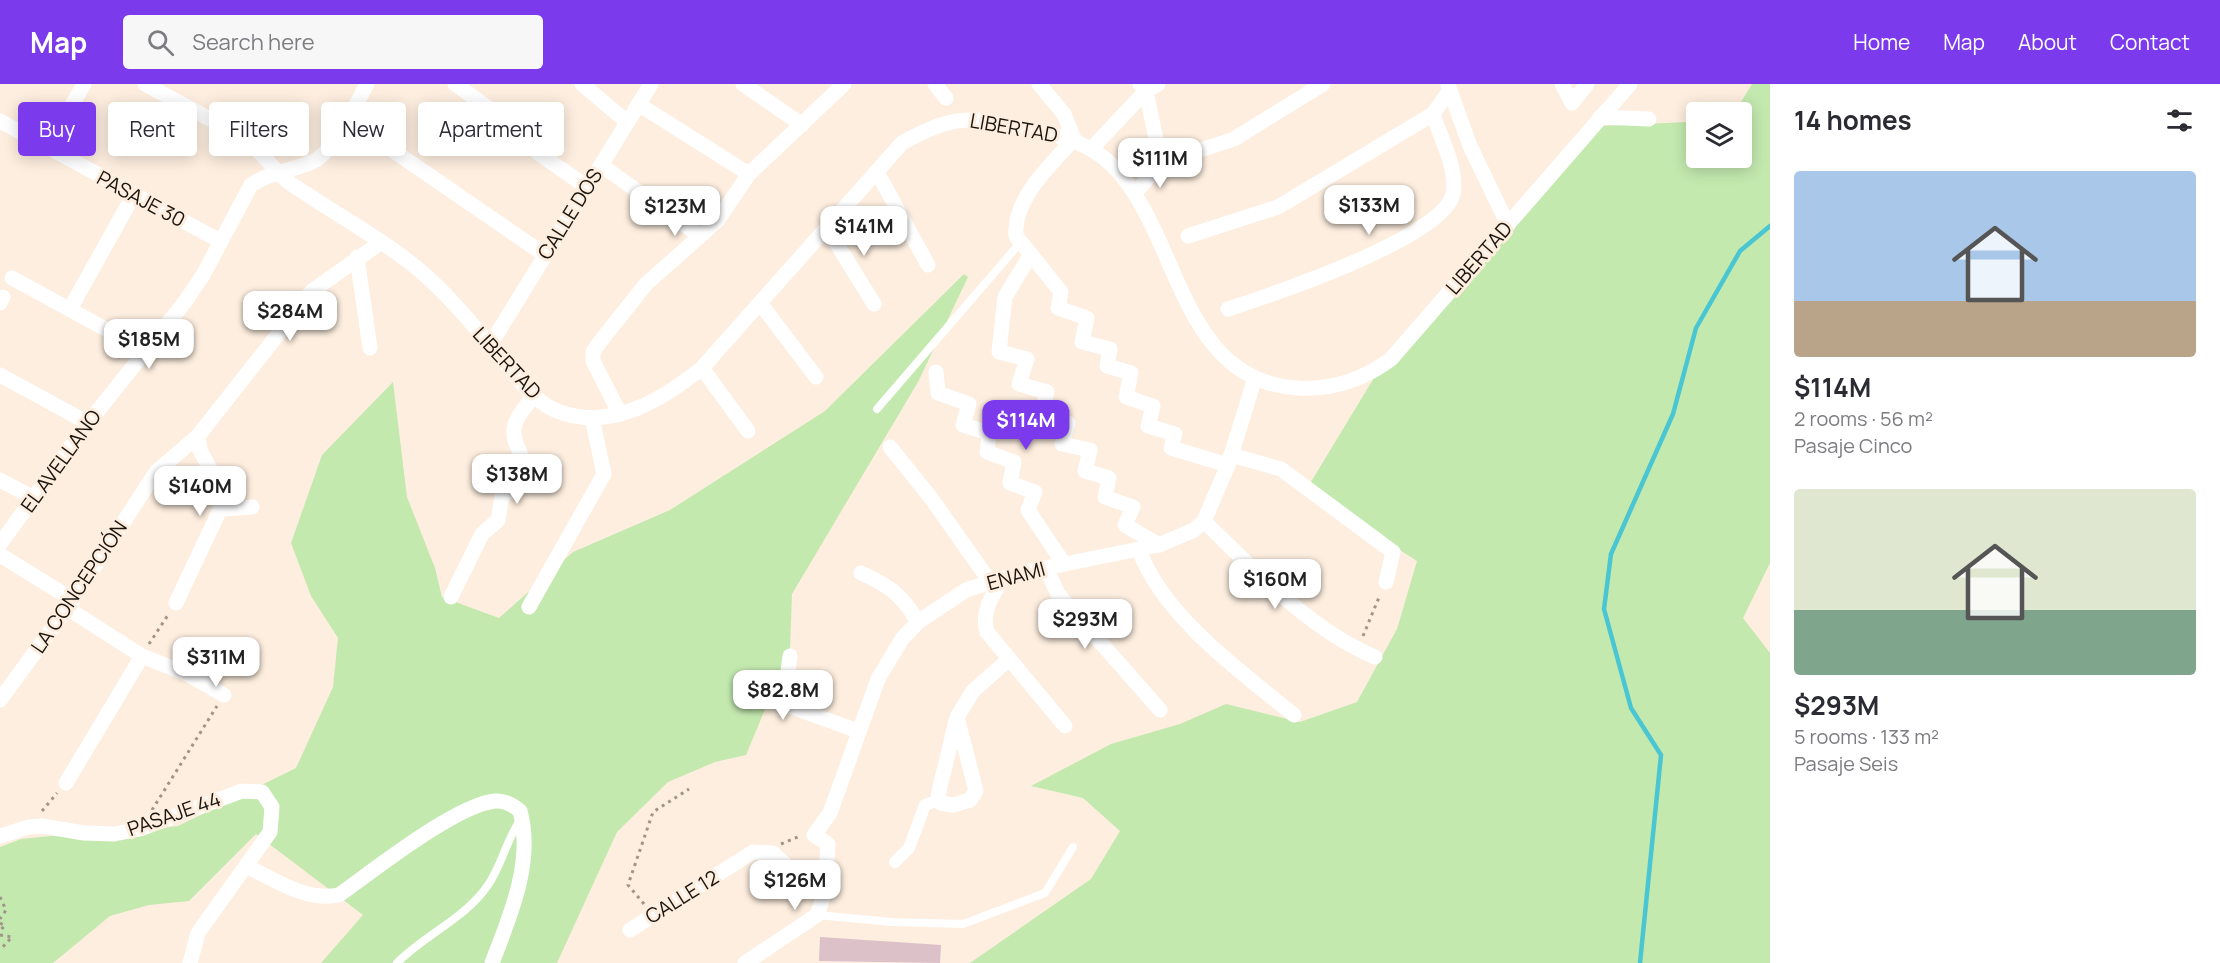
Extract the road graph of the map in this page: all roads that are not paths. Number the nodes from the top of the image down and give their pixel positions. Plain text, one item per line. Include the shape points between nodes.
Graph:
1 (84, 84) edge
2 (145, 84) edge
3 (348, 84) edge
4 (455, 84) edge
5 (582, 84) edge
6 (651, 84) edge
7 (743, 84) edge
8 (844, 84) edge
9 (935, 84) edge
10 (1039, 84) edge
11 (1323, 84) edge
12 (1562, 84) edge
13 (1587, 84) edge
14 (1630, 84) edge
15 (1148, 86) edge
16 (1449, 87) edge
17 (365, 88) edge
18 (946, 98) dead end
19 (74, 102) edge
20 (357, 102) edge
21 (638, 104) junction
22 (1433, 114) junction
23 (1600, 117) junction
24 (1649, 119) dead end
25 (0, 120) edge
26 (627, 122) junction
27 (802, 125) junction
28 (18, 130) edge
29 (1074, 139) junction
30 (1092, 148) junction
31 (64, 156) edge
32 (321, 156) edge
33 (401, 156) edge
34 (1161, 164) junction
35 (601, 165) junction
36 (276, 172) junction
37 (876, 172) junction
38 (749, 174) junction
39 (587, 187) junction
40 (1135, 193) junction
41 (133, 196) junction
42 (1508, 225) junction
43 (827, 228) junction
44 (700, 236) junction
45 (1188, 236) dead end
46 (220, 241) junction
47 (380, 243) junction
48 (1026, 249) junction
49 (545, 255) junction
50 (357, 257) junction
51 (928, 265) dead end
52 (12, 278) dead end
53 (760, 303) junction
54 (874, 304) dead end
55 (70, 309) junction
56 (1228, 309) dead end
57 (490, 345) junction
58 (370, 348) dead end
59 (144, 350) junction
60 (702, 368) junction
61 (936, 372) dead end
62 (0, 375) edge
63 (816, 376) dead end
64 (1255, 378) junction
65 (534, 397) junction
66 (877, 409) dead end
67 (620, 414) junction
68 (592, 418) junction
69 (88, 423) junction
70 (748, 431) dead end
71 (198, 436) junction
72 (890, 447) dead end
73 (1230, 460) junction
74 (0, 480) edge
75 (32, 497) junction
76 (252, 507) dead end
77 (223, 509) junction
78 (1204, 521) junction
79 (0, 544) edge
80 (1159, 545) junction
81 (1139, 550) junction
82 (0, 555) edge
83 (1064, 564) junction
84 (1046, 568) junction
85 (861, 573) dead end
86 (997, 581) junction
87 (1386, 582) road end
88 (451, 597) dead end
89 (176, 603) road end
90 (70, 604) junction
91 (529, 607) dead end
92 (918, 622) junction
93 (142, 656) junction
94 (790, 656) dead end
95 (1375, 657) dead end
96 (1008, 660) junction
97 (236, 662) dead end
98 (187, 674) junction
99 (224, 695) road end
100 (0, 700) edge
101 (1160, 710) dead end
102 (1294, 716) dead end
103 (957, 717) junction
104 (1065, 726) dead end
105 (858, 731) junction
106 (66, 783) road end
107 (938, 800) junction
108 (522, 818) junction
109 (0, 836) edge
110 (1073, 847) dead end
111 (895, 862) dead end
112 (246, 866) junction
113 (825, 892) junction
114 (817, 915) junction
115 (630, 930) dead end
116 (190, 963) edge
117 (397, 963) edge
118 (492, 963) edge
119 (745, 963) edge

1 - 19 street
2 - 36 street, LIBERTAD via 241,139
3 - 17 street
4 - 39 street via 508,123 538,153
5 - 26 street
6 - 21 street, CALLE DOS
7 - 27 street
8 - 27 street
9 - 18 street
10 - 29 street via 1065,114
11 - 34 street via 1234,139
12 - 13 street via 1572,103
14 - 23 street, LIBERTAD
15 - 30 street
15 - 34 street
16 - 22 street
16 - 42 street via 1470,146
17 - 20 street, EL AVELLANO
21 - 26 street, CALLE DOS
21 - 38 street
22 - 45 street via 1278,207
22 - 56 street via 1454,177 1453,195 1445,209 1421,228 1368,255
23 - 24 street
23 - 42 street, LIBERTAD
25 - 28 street, PASAJE 30
26 - 35 street, CALLE DOS
27 - 38 street
29 - 30 street, LIBERTAD
29 - 37 street, LIBERTAD via 984,119 963,119 929,128 902,143
29 - 48 street via 1024,200 1015,227
30 - 40 street, LIBERTAD
31 - 41 street, PASAJE 30
32 - 36 street, EL AVELLANO via 315,161
33 - 49 street
34 - 40 street
35 - 39 street, CALLE DOS
35 - 44 street
36 - 46 street, EL AVELLANO via 251,184
36 - 47 street, LIBERTAD
37 - 43 street, LIBERTAD
37 - 51 street
38 - 44 street via 730,206
39 - 49 street, CALLE DOS
40 - 64 street, LIBERTAD via 1207,338 1223,358
41 - 46 street, PASAJE 30
41 - 55 street
42 - 64 street, LIBERTAD via 1391,359 1372,373 1344,384 1315,389 1285,387
43 - 53 street, LIBERTAD
43 - 54 street
44 - 67 street via 646,284 593,351 593,361
46 - 59 street, EL AVELLANO via 184,303
47 - 50 street, LA CONCEPCIÓN
47 - 57 street, LIBERTAD via 417,268
48 - 66 lane
48 - 73 street via 1061,292 1059,308 1087,318 1082,342 1110,349 1107,366 1131,373 1126,397 1153,406 1148,426 1175,434 1171,448
48 - 80 street via 1005,297 999,352 1027,359 1019,384 1047,392 1041,414 1068,423 1062,444 1090,450 1085,471 1109,478 1105,497 1133,507 1125,525
49 - 57 street, CALLE DOS
50 - 58 street
50 - 71 street, LA CONCEPCIÓN via 312,291
52 - 55 street
53 - 60 street, LIBERTAD
53 - 63 street
55 - 59 street
57 - 65 street, LIBERTAD
59 - 69 street, EL AVELLANO
60 - 67 street, LIBERTAD via 673,391
60 - 70 street
61 - 83 street via 939,393 969,404 963,425 989,434 987,452 1014,462 1010,483 1035,492 1028,510
62 - 69 street
64 - 73 street
65 - 68 street, LIBERTAD via 558,411
65 - 88 street via 520,411 513,429 523,470 521,482 502,496 498,520 482,534
67 - 68 street, LIBERTAD
68 - 91 street via 604,474
69 - 75 street, EL AVELLANO
71 - 77 street via 200,450 224,495
71 - 90 street, LA CONCEPCIÓN via 156,472
72 - 86 street
73 - 78 street
73 - 87 street via 1281,469 1393,552
74 - 75 street
75 - 79 street, EL AVELLANO
76 - 77 street
77 - 89 street
78 - 80 street, ENAMI via 1181,537
78 - 95 street via 1295,606 1358,650
80 - 81 street, ENAMI
81 - 83 street, ENAMI
81 - 102 street via 1147,572 1173,606
82 - 90 street
83 - 84 street, ENAMI
84 - 86 street, ENAMI
84 - 101 street via 1058,594
85 - 92 street via 887,585 907,603
86 - 92 street, ENAMI via 966,590
86 - 96 street via 984,623
90 - 93 street
90 - 100 street, LA CONCEPCIÓN
92 - 105 street, ENAMI via 889,656
93 - 98 street
93 - 106 street
94 - 105 street via 785,694 792,707
96 - 103 street via 973,691
96 - 104 street
97 - 98 street via 210,672
98 - 99 street
103 - 107 street
103 - 107 street via 976,791 970,800 953,806
105 - 113 street, ENAMI via 830,813 814,835 828,844
107 - 111 street via 925,806 909,848
108 - 112 street via 514,806 493,801 451,817 339,895 323,898 309,896
108 - 117 lane via 509,835 488,885 460,914 412,947
108 - 118 street via 521,872 513,910
109 - 112 street, PASAJE 44 via 29,826 99,835 140,829 242,791 262,792 273,807 274,816 270,832
110 - 114 lane via 1045,893 963,924
112 - 116 street via 202,927
113 - 114 street
113 - 115 street, CALLE 12 via 801,879 779,857 766,851 753,852
114 - 119 street

